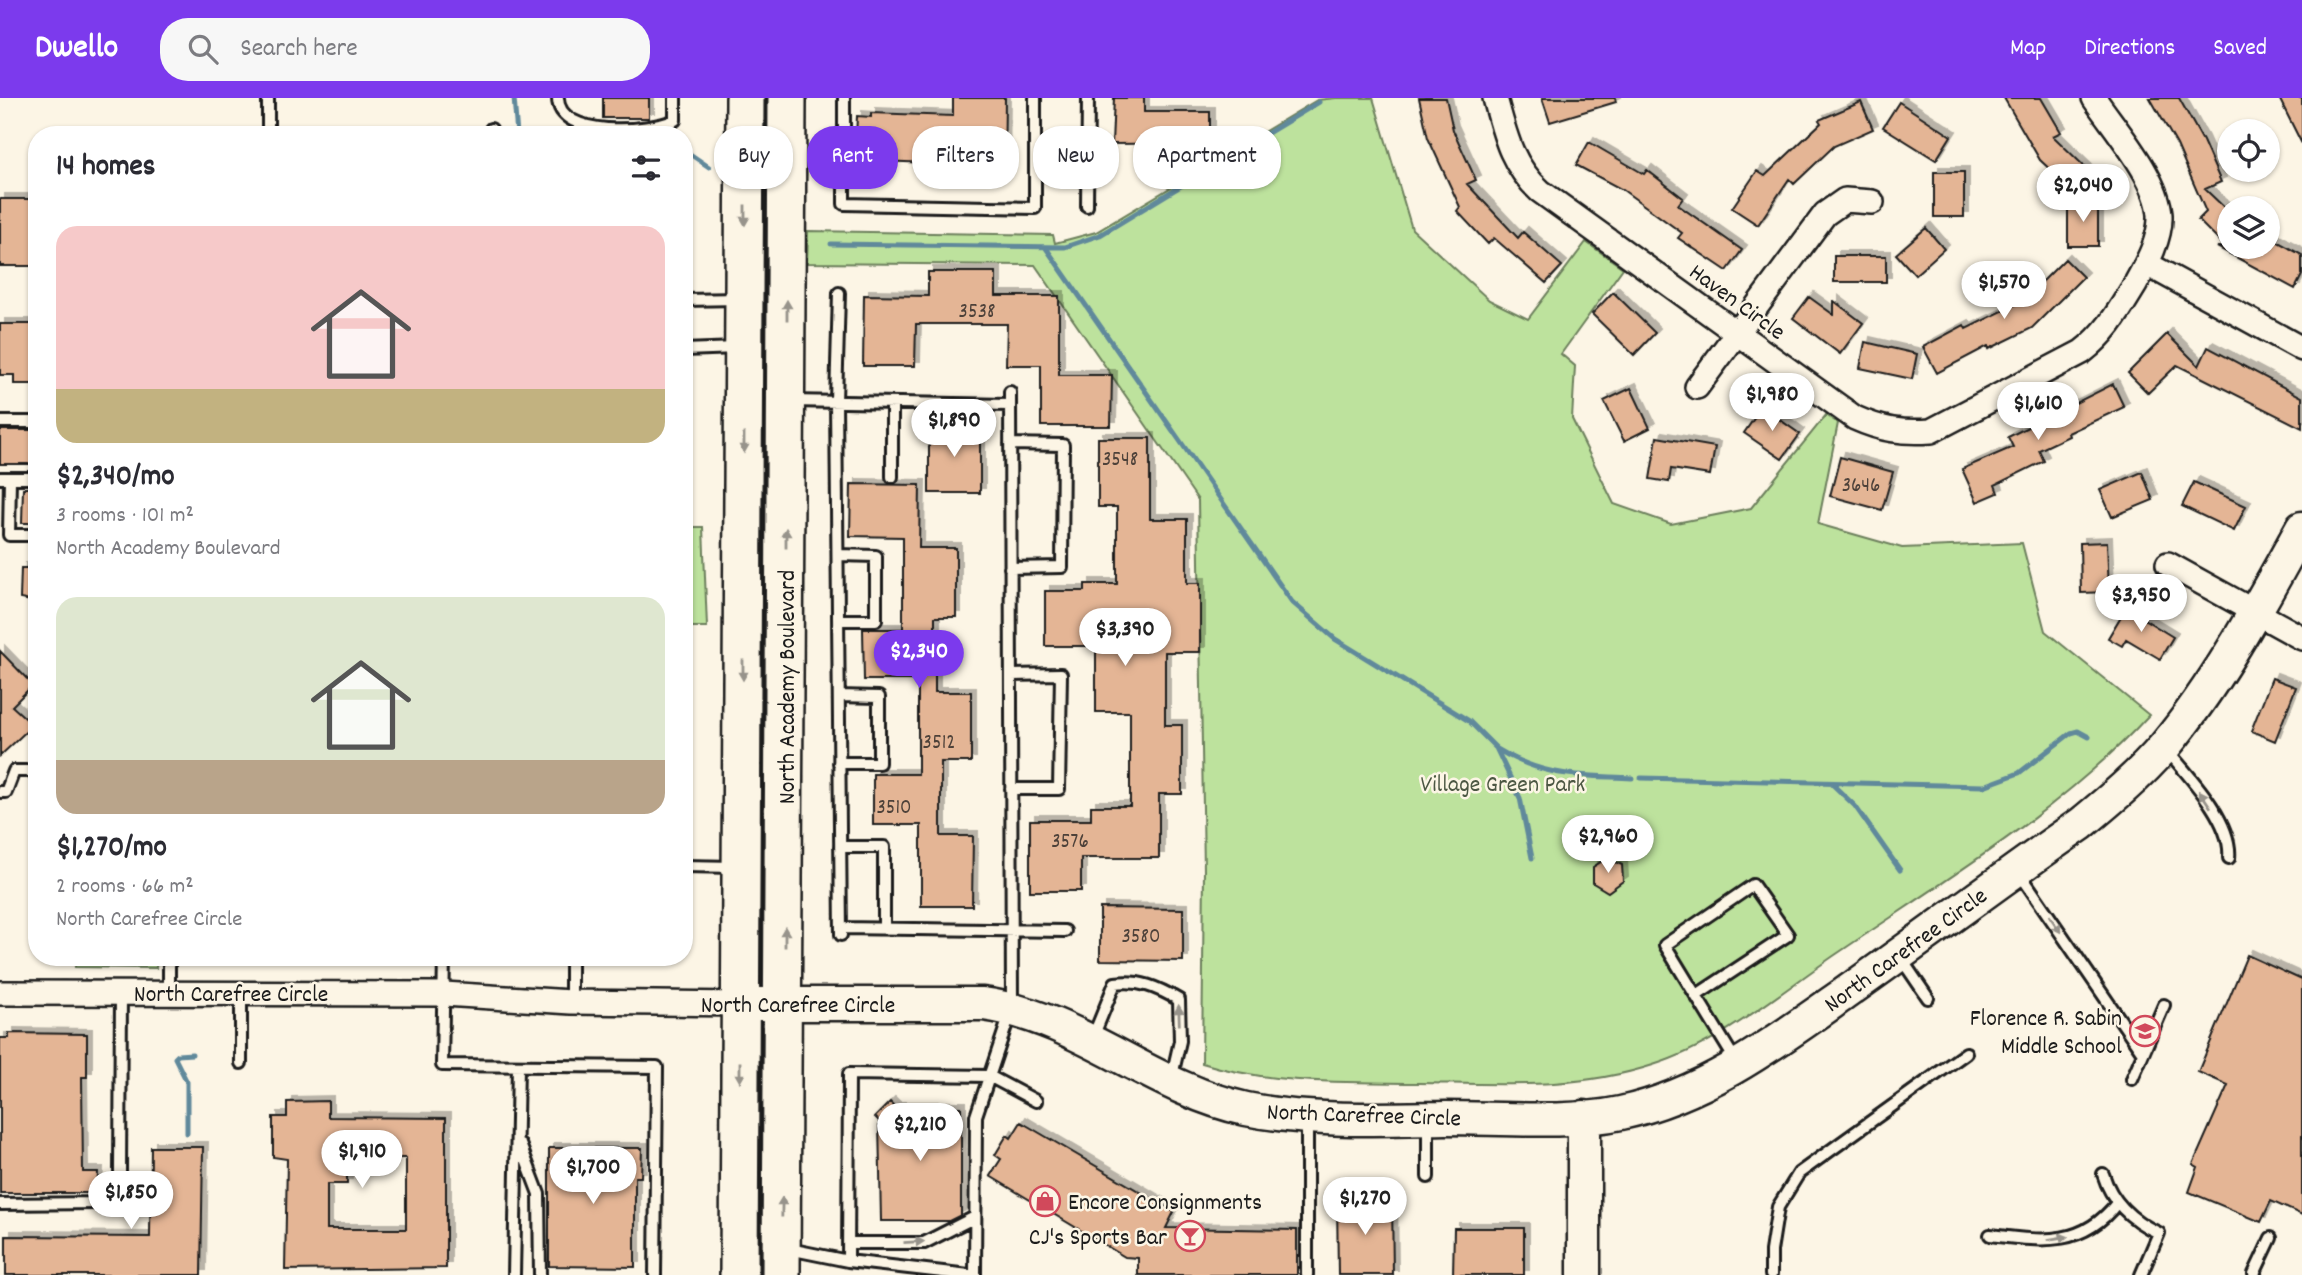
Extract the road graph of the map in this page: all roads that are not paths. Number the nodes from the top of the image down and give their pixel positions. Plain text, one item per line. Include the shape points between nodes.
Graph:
1 (268, 98) edge
2 (558, 98) edge
3 (675, 98) edge
4 (745, 98) edge
5 (787, 98) edge
6 (844, 98) edge
7 (1035, 98) edge
8 (1088, 98) edge
9 (1494, 98) edge
10 (2094, 98) edge
11 (268, 126) edge
12 (587, 126) edge
13 (662, 126) edge
14 (1872, 202) dead end
15 (1087, 206) dead end
16 (2147, 264) junction
17 (839, 293) dead end
18 (745, 298) junction
19 (693, 300) edge
20 (1738, 332) junction
21 (745, 347) junction
22 (2302, 349) edge
23 (693, 350) edge
24 (1697, 387) dead end
25 (1010, 392) dead end
26 (787, 401) junction
27 (836, 401) junction
28 (892, 402) junction
29 (1009, 405) junction
30 (0, 422) edge
31 (28, 422) edge
32 (1010, 444) junction
33 (892, 477) dead end
34 (5, 478) edge
35 (28, 478) edge
36 (2302, 528) edge
37 (28, 535) edge
38 (839, 555) junction
39 (2168, 564) dead end
40 (1010, 568) junction
41 (2255, 612) junction
42 (839, 620) junction
43 (2302, 638) edge
44 (1011, 675) junction
45 (839, 696) junction
46 (2164, 747) junction
47 (839, 763) junction
48 (28, 771) edge
49 (1011, 789) junction
50 (0, 792) edge
51 (840, 847) junction
52 (2229, 858) dead end
53 (693, 866) edge
54 (742, 868) junction
55 (2016, 869) junction
56 (884, 928) junction
57 (1012, 930) junction
58 (1065, 931) dead end
59 (1899, 956) junction
60 (169, 966) edge
61 (444, 966) edge
62 (571, 966) edge
63 (0, 993) edge
64 (121, 993) junction
65 (242, 993) junction
66 (169, 994) junction
67 (444, 994) junction
68 (1697, 995) junction
69 (1928, 998) dead end
70 (571, 1002) junction
71 (741, 1004) junction
72 (784, 1005) junction
73 (2164, 1005) dead end
74 (1012, 1008) junction
75 (1091, 1041) junction
76 (1966, 1053) dead end
77 (2143, 1053) junction
78 (241, 1063) dead end
79 (1738, 1065) junction
80 (518, 1066) junction
81 (989, 1076) junction
82 (2132, 1079) dead end
83 (1170, 1082) junction
84 (1036, 1101) dead end
85 (1307, 1115) junction
86 (1584, 1117) junction
87 (1428, 1118) junction
88 (518, 1138) junction
89 (2103, 1174) dead end
90 (1428, 1177) dead end
91 (2117, 1203) junction
92 (0, 1204) edge
93 (975, 1217) junction
94 (1990, 1235) dead end
95 (2271, 1238) dead end
96 (848, 1243) junction
97 (781, 1261) edge
98 (848, 1261) junction
99 (2254, 1274) edge
100 (514, 1275) edge
101 (540, 1275) edge
102 (655, 1275) edge
103 (739, 1275) edge
104 (966, 1275) edge
105 (975, 1275) edge
106 (1307, 1275) edge
107 (1584, 1275) edge
108 (1771, 1275) edge
109 (2141, 1275) edge

1 - 11 lane
2 - 12 lane via 561,113
3 - 13 lane via 675,120
4 -> 18 highway, North Academy Boulevard
26 -> 5 highway, North Academy Boulevard
6 - 7 lane via 844,204 1035,208
8 - 15 lane
9 - 20 street, Haven Circle via 1510,153 1522,174
10 - 16 street, Haven Circle via 2155,196 2160,214
14 - 20 street via 1845,200 1825,214
16 - 20 street, Haven Circle via 2101,338 1931,431 1893,431 1855,418
16 - 22 street
17 - 27 lane
18 - 19 lane
18 - 21 highway, North Academy Boulevard
20 - 24 street
21 - 23 lane
21 -> 54 highway, North Academy Boulevard
25 - 29 lane
26 - 27 lane
72 -> 26 highway, North Academy Boulevard
27 - 28 lane
27 - 38 lane
28 - 29 lane
28 - 33 lane
29 - 32 lane
30 - 31 lane
32 - 40 lane
32 - 40 lane via 1063,445 1062,567
34 - 35 lane
34 - 37 lane via 9,535
36 - 41 main road, North Carefree Circle
38 - 42 lane
38 - 42 lane via 876,556 876,620
39 - 41 street
40 - 44 lane
41 - 43 street
41 - 46 main road, North Carefree Circle
42 - 45 lane
44 - 49 lane
44 - 49 lane via 1060,674 1059,789
45 - 47 lane
45 - 47 lane via 879,697 879,762
52 -> 46 lane via 2226,831
46 - 55 main road, North Carefree Circle via 2104,804
47 - 51 lane
48 - 50 lane via 14,771 6,792
49 - 57 lane
51 - 56 lane via 884,847
51 - 56 lane via 841,932
53 - 54 lane
54 - 71 highway, North Academy Boulevard
55 - 59 main road, North Carefree Circle
55 -> 77 lane
56 - 57 lane
57 - 58 lane
57 - 74 lane
59 - 69 lane
59 - 79 main road, North Carefree Circle
60 - 66 lane
61 - 67 lane
62 - 70 lane
63 - 64 street, North Carefree Circle
64 - 66 street, North Carefree Circle
64 - 92 lane via 120,1174 113,1197 98,1203
65 - 66 street, North Carefree Circle
65 - 67 street, North Carefree Circle
65 - 78 lane
67 - 70 street, North Carefree Circle
67 - 80 lane via 442,1065
68 - 68 lane via 1788,935 1753,886 1665,945
68 - 79 lane
70 - 71 street, North Carefree Circle
71 - 72 main road, North Carefree Circle
71 -> 103 highway, North Academy Boulevard
72 - 74 main road, North Carefree Circle via 983,1004
97 -> 72 highway, North Academy Boulevard
73 - 77 lane
74 - 75 main road, North Carefree Circle
74 - 81 lane
75 - 83 main road, North Carefree Circle
83 -> 75 lane via 1180,1041 1179,1000 1162,990 1136,981 1115,983
76 - 108 lane via 1799,1173 1778,1208
77 - 82 lane
79 - 86 main road, North Carefree Circle via 1668,1098 1621,1113
80 - 88 lane
80 - 102 lane via 657,1067
81 - 84 lane
81 - 93 lane via 976,1115
81 - 96 lane via 849,1074
83 - 85 main road, North Carefree Circle via 1220,1103
85 - 87 main road, North Carefree Circle
85 - 106 lane
86 - 87 main road, North Carefree Circle
86 - 107 main road
87 - 90 lane
88 - 100 lane
88 - 101 lane via 539,1194
89 - 91 lane
94 -> 91 lane via 2063,1239 2095,1226
91 - 109 lane via 2159,1233
96 -> 93 lane via 924,1243
93 - 105 lane
95 - 99 lane
96 - 98 lane
97 - 98 lane
98 - 104 lane

